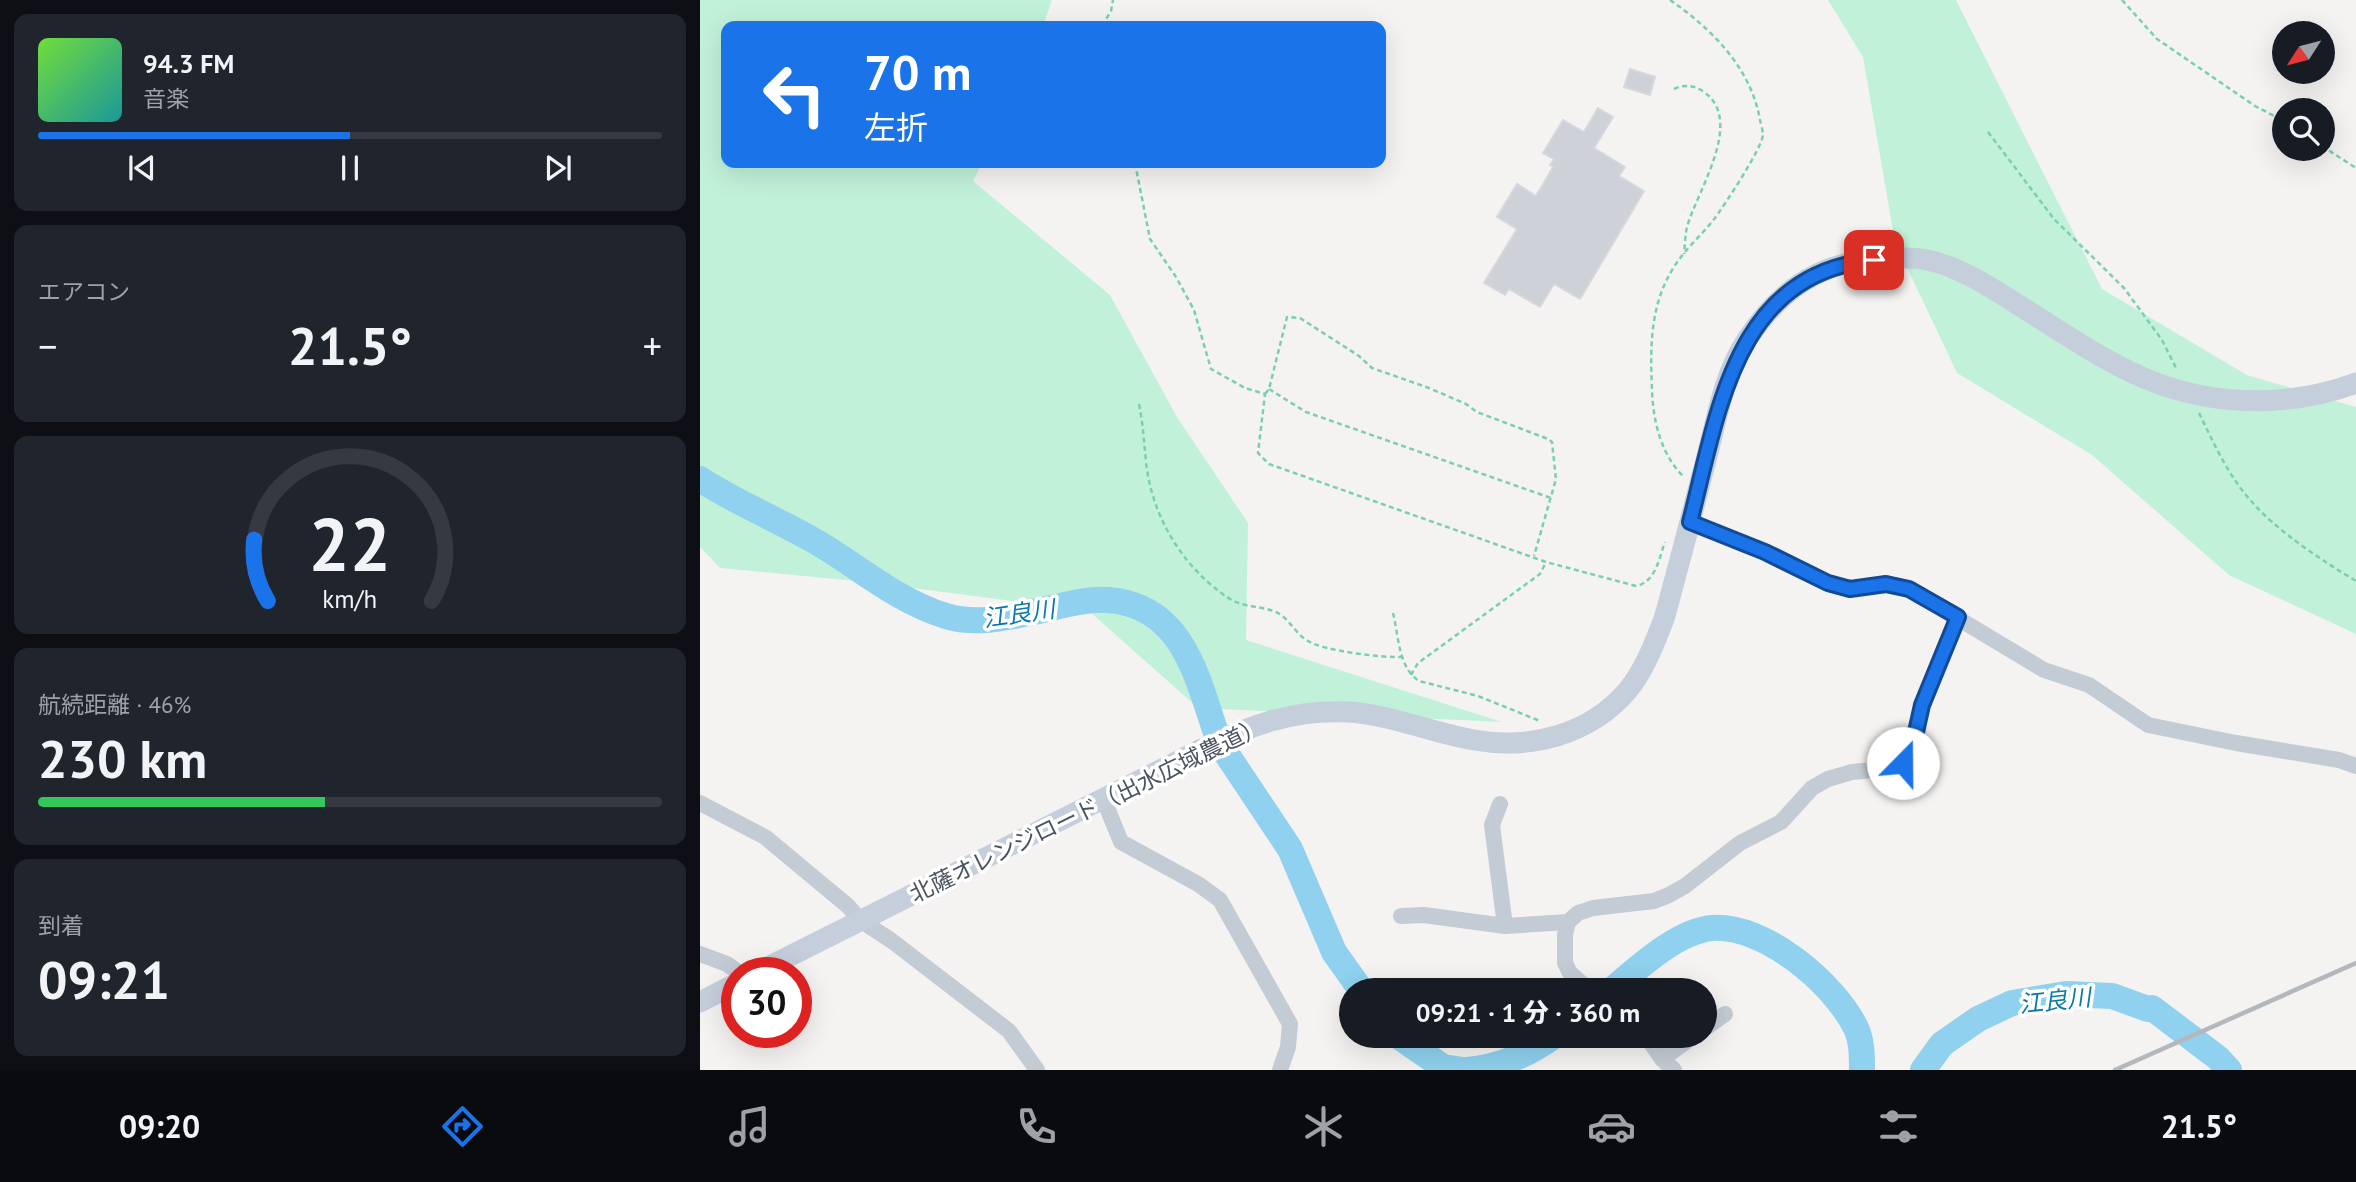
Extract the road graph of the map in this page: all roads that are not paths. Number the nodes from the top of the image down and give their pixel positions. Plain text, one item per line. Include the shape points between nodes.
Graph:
1 (2356, 383) edge
2 (1690, 522) junction
3 (1958, 617) junction
4 (2356, 766) edge
5 (1103, 798) junction
6 (700, 803) edge
7 (1500, 804) dead end
8 (1401, 916) dead end
9 (860, 920) junction
10 (1568, 922) junction
11 (1504, 926) junction
12 (700, 954) edge
13 (787, 957) edge
14 (721, 962) edge
15 (1576, 978) edge
16 (721, 991) edge
17 (700, 1002) edge
18 (1725, 1014) dead end
19 (1717, 1020) edge
20 (1655, 1048) edge
21 (1683, 1048) edge
22 (1668, 1065) edge
23 (1037, 1070) edge
24 (1280, 1070) edge

1 - 2 street, 北薩オレンジロード（出水広域農道） via 2312,397 2258,401 2189,393 2116,364 1976,278 1927,260 1853,262 1818,272 1781,297 1745,341 1724,393
2 - 3 street via 1828,583 1850,589 1886,584 1909,589
2 - 5 street, 北薩オレンジロード（出水広域農道） via 1650,654 1616,702 1582,727 1536,742 1493,743 1350,712 1284,716 1229,736
3 - 4 street via 2044,670 2089,685 2148,725
3 - 10 street via 1922,705 1912,750 1903,763 1852,772 1812,788 1781,822 1740,843 1669,895 1593,908
5 - 9 street, 北薩オレンジロード（出水広域農道）
5 - 24 street via 1121,842 1220,900 1290,1024
6 - 9 street via 765,837
7 - 11 street via 1492,825
8 - 11 street
9 - 13 street, 北薩オレンジロード（出水広域農道）
9 - 23 street via 1009,1031
10 - 11 street
10 - 15 street via 1564,963
12 - 14 street
16 - 17 street
18 - 19 street
20 - 22 street
21 - 22 street

